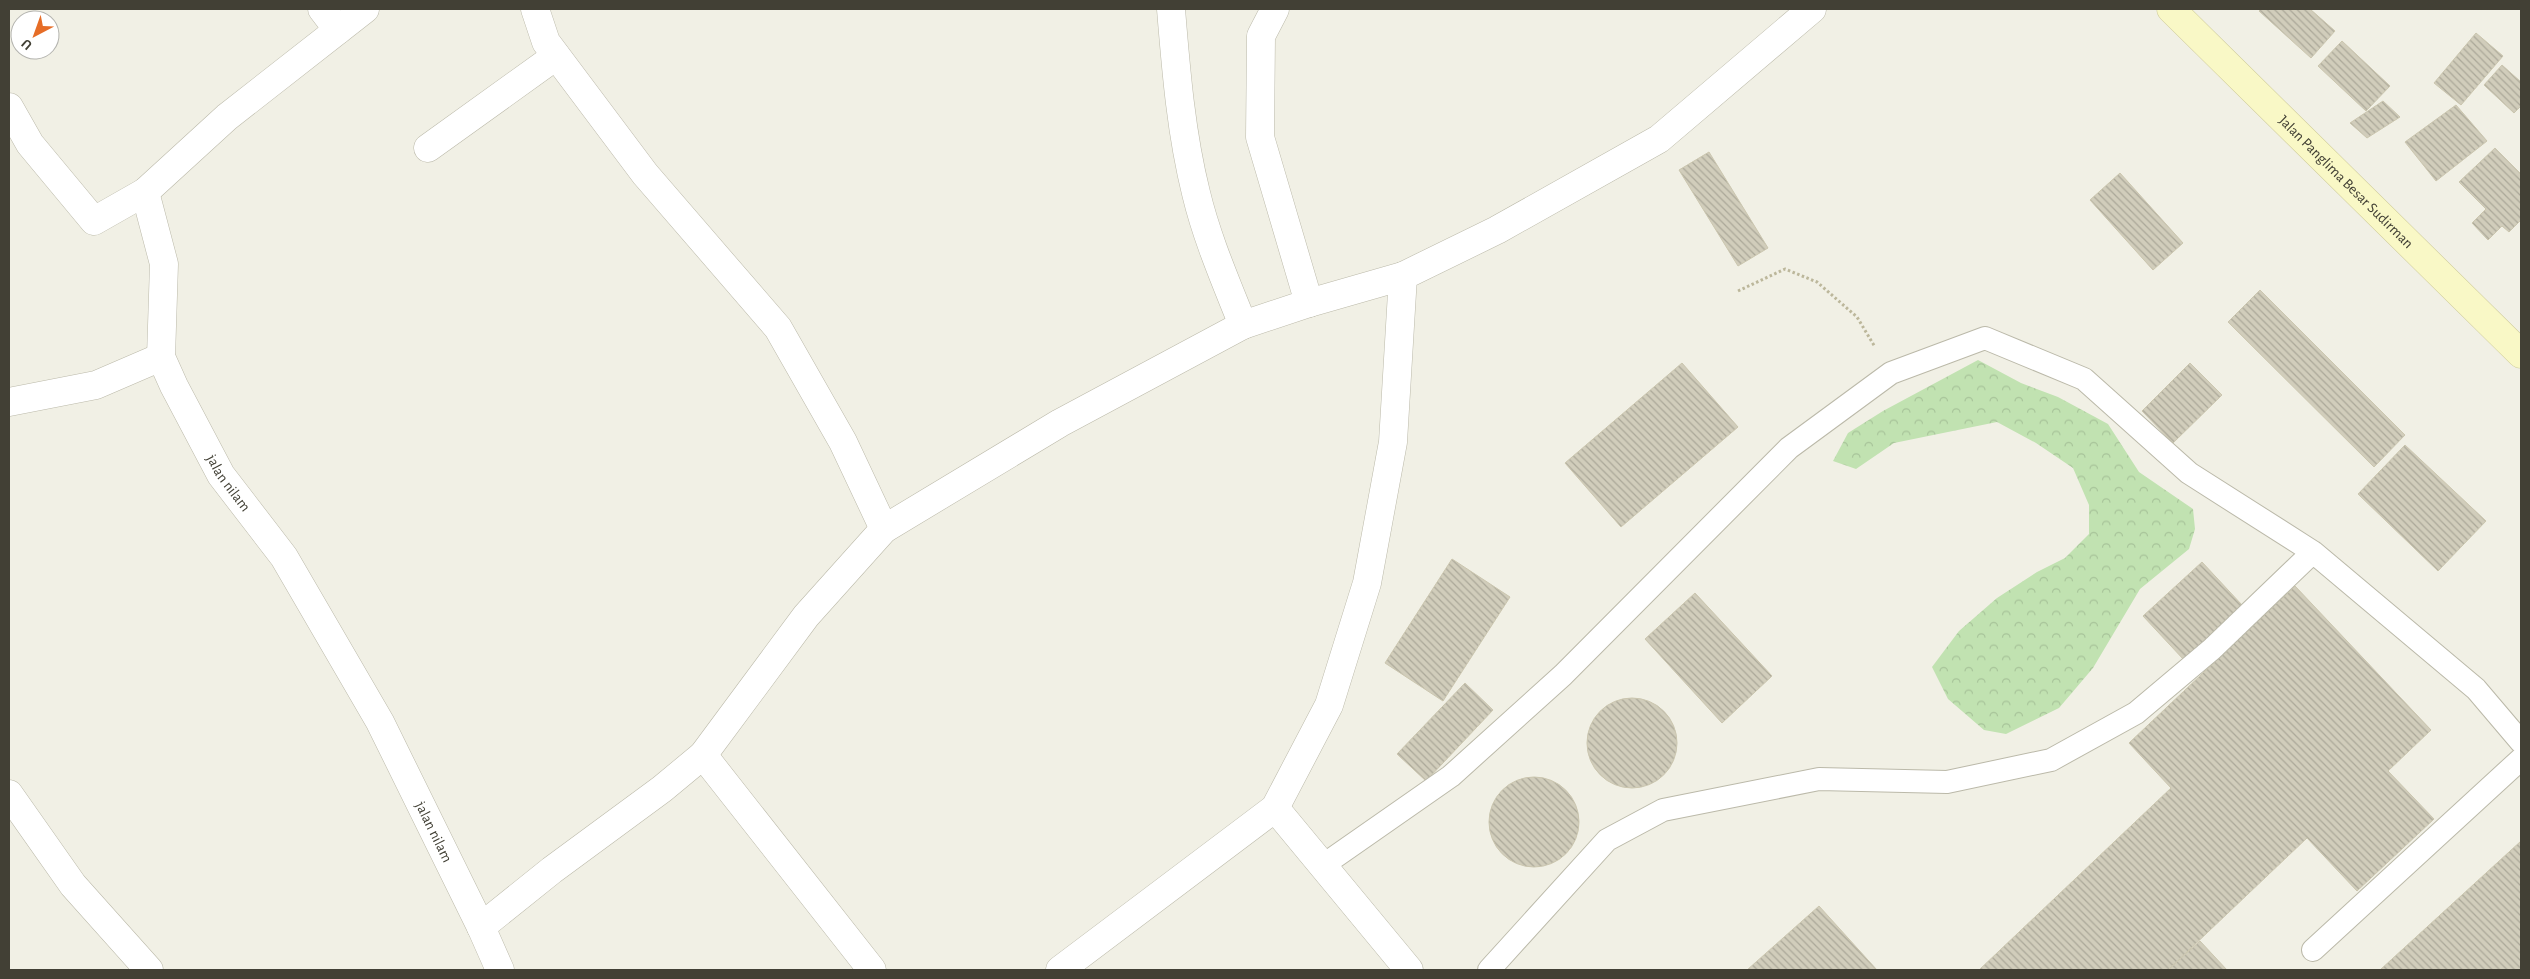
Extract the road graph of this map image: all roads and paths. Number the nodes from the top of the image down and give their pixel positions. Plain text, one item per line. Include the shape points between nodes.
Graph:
1 (365, 9) edge
2 (535, 9) edge
3 (1171, 9) edge
4 (1275, 9) edge
5 (1812, 9) edge
6 (2171, 9) edge
7 (330, 19) edge
8 (556, 56) junction
9 (9, 107) edge
10 (428, 148) dead end
11 (145, 192) junction
12 (1403, 276) junction
13 (1738, 291) dead end
14 (1309, 303) junction
15 (1244, 326) junction
16 (2521, 354) edge
17 (162, 356) junction
18 (1891, 373) junction
19 (9, 402) edge
20 (884, 529) junction
21 (2313, 552) junction
22 (2521, 742) edge
23 (703, 755) junction
24 (2521, 759) edge
25 (9, 794) edge
26 (1275, 808) junction
27 (1322, 866) junction
28 (481, 928) junction
29 (2313, 950) dead end
30 (149, 970) edge
31 (500, 970) edge
32 (872, 970) edge
33 (1060, 970) edge
34 (1409, 970) edge
35 (1489, 970) edge

1 - 7 street
2 - 8 street via 546,42
3 - 15 street via 1184,136 1196,194
4 - 14 street via 1261,36 1260,137
5 - 12 street via 1659,139 1497,230
6 - 16 main road, Jalan Panglima Besar Sudirman
7 - 11 street
8 - 10 street
8 - 20 street via 645,174 778,328 843,442
9 - 11 street via 30,144 94,221
11 - 17 street, jalan nilam via 164,264
12 - 14 street
12 - 26 street via 1393,442 1367,583 1329,705
13 - 18 path via 1784,269 1817,282 1857,317
14 - 15 street
15 - 20 street via 1060,424
17 - 19 street via 96,385
17 - 28 street, jalan nilam via 174,386 221,475 284,556 380,722
18 - 21 lane via 1985,338 2084,379 2189,474
18 - 27 lane via 1789,448 1563,675 1451,776
20 - 23 street via 806,616
21 - 22 lane via 2476,690
21 - 35 lane via 2212,648 2136,713 2051,760 1947,782 1819,779 1663,810 1607,840
23 - 28 street
23 - 32 street
24 - 29 lane
25 - 30 street via 73,885
26 - 27 street
26 - 33 street
27 - 34 street
28 - 31 street, jalan nilam

